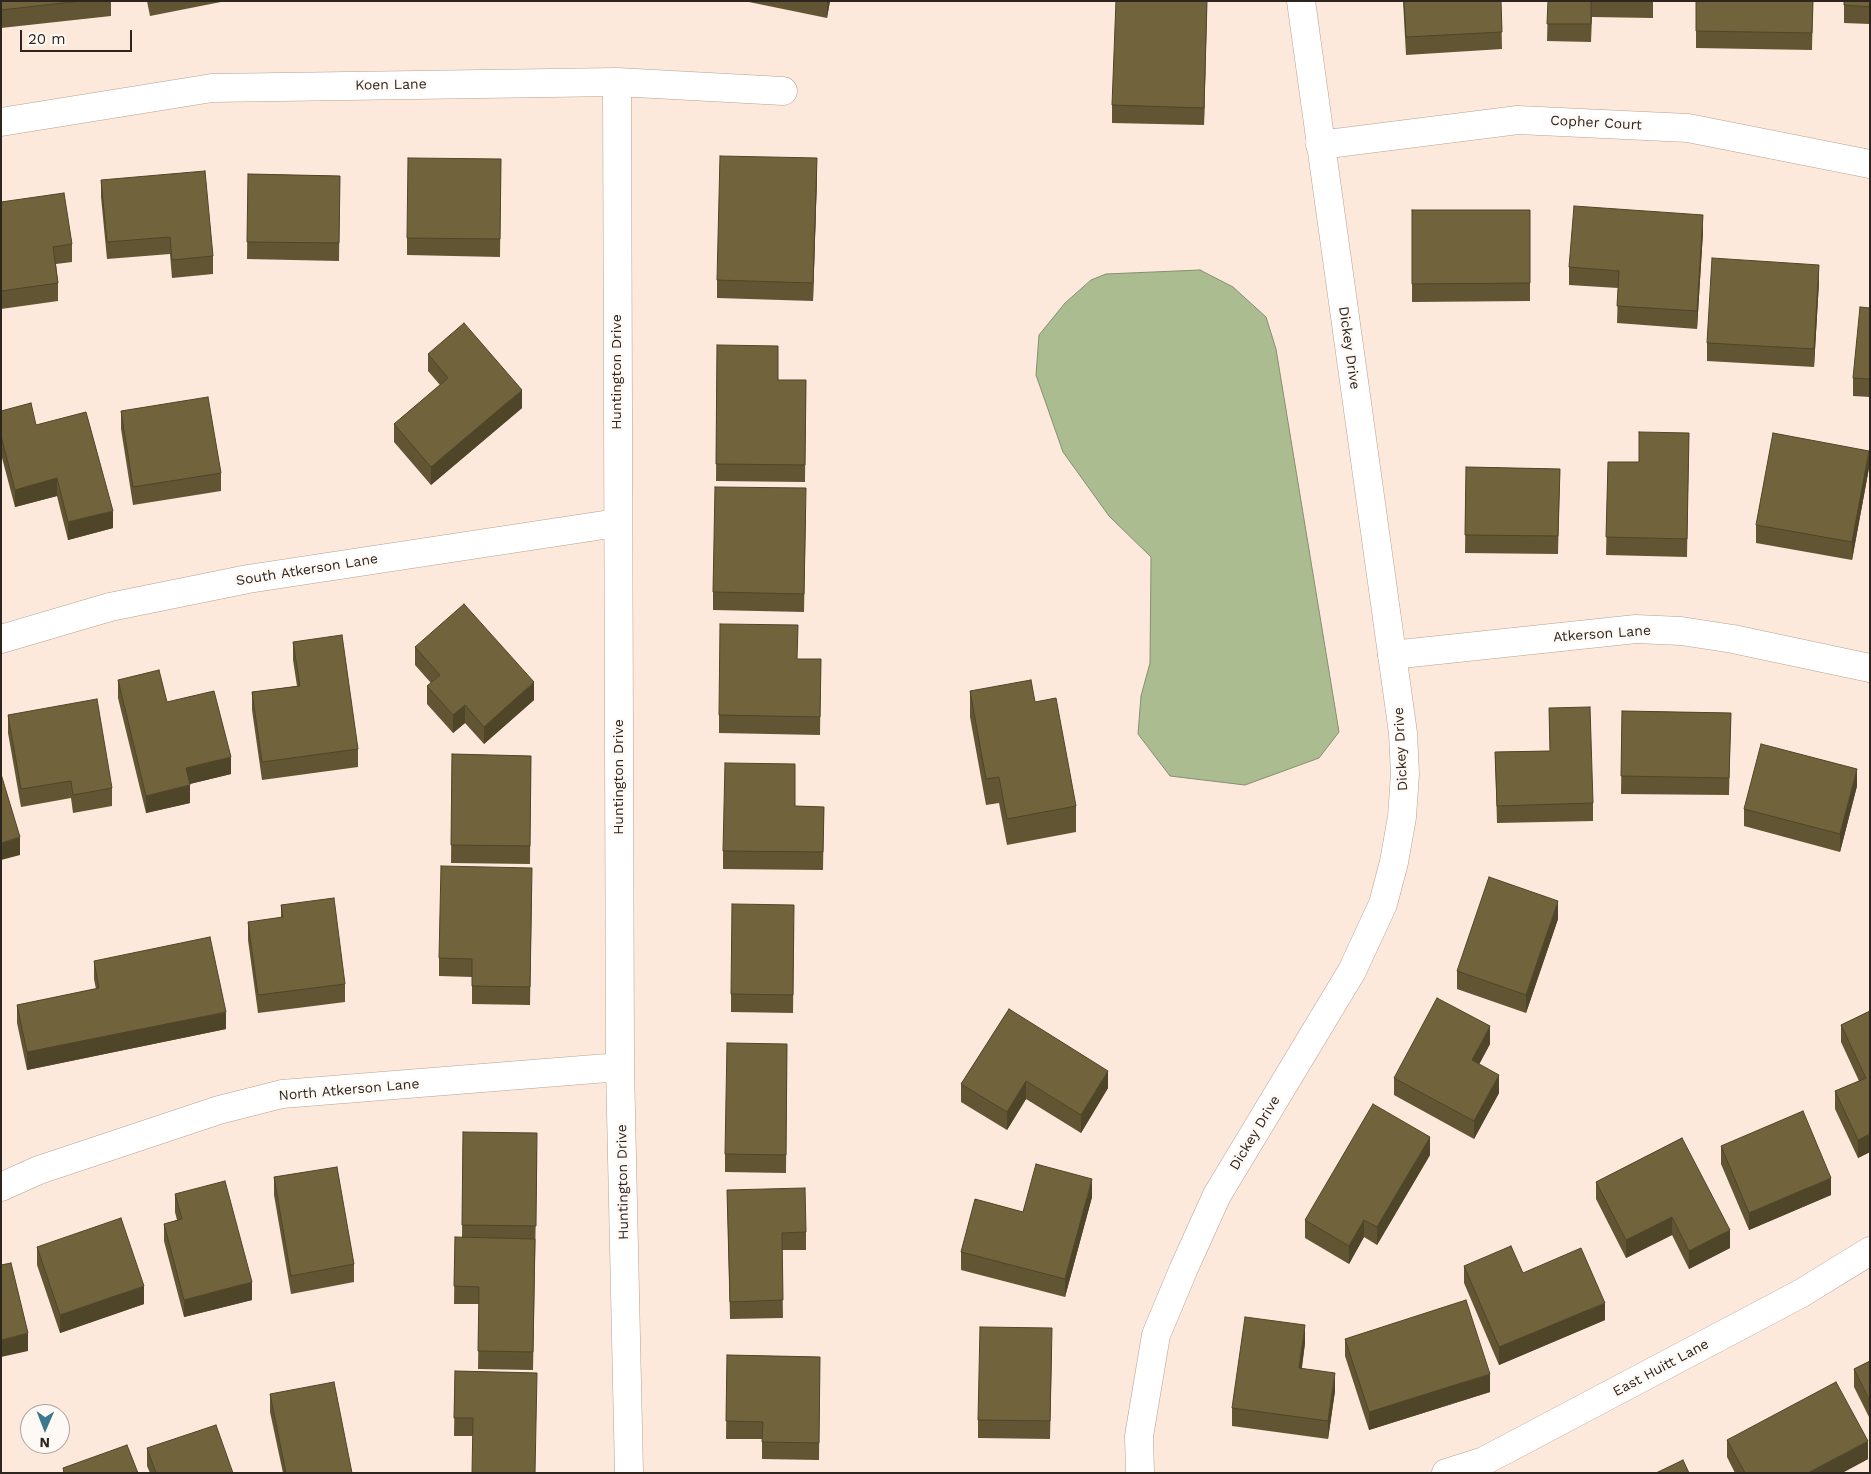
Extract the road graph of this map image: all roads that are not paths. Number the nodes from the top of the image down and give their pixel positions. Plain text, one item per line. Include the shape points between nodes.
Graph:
1 (1301, 1) edge
2 (616, 82) junction
3 (783, 91) dead end
4 (1, 122) edge
5 (1320, 145) junction
6 (1870, 164) edge
7 (617, 523) junction
8 (1, 639) edge
9 (1392, 655) junction
10 (1870, 668) edge
11 (620, 1067) junction
12 (1, 1187) edge
13 (1870, 1251) edge
14 (629, 1473) edge
15 (1140, 1473) edge
16 (1446, 1473) edge

1 - 5 street, Dickey Drive
2 - 3 street, Koen Lane
2 - 4 street, Koen Lane via 212,88
2 - 7 street, Huntington Drive
5 - 6 street, Copher Court via 1518,120 1688,128
5 - 9 street, Dickey Drive
7 - 8 street, South Atkerson Lane via 248,579 110,607
7 - 11 street, Huntington Drive
9 - 10 street, Atkerson Lane via 1636,629 1680,631 1733,639
9 - 15 street, Dickey Drive via 1405,774 1402,817 1383,904 1352,971 1217,1195 1184,1268 1156,1335 1139,1436
11 - 12 street, North Atkerson Lane via 282,1094 218,1110 48,1167
11 - 14 street, Huntington Drive
13 - 16 street, East Huitt Lane via 1800,1294 1484,1461

